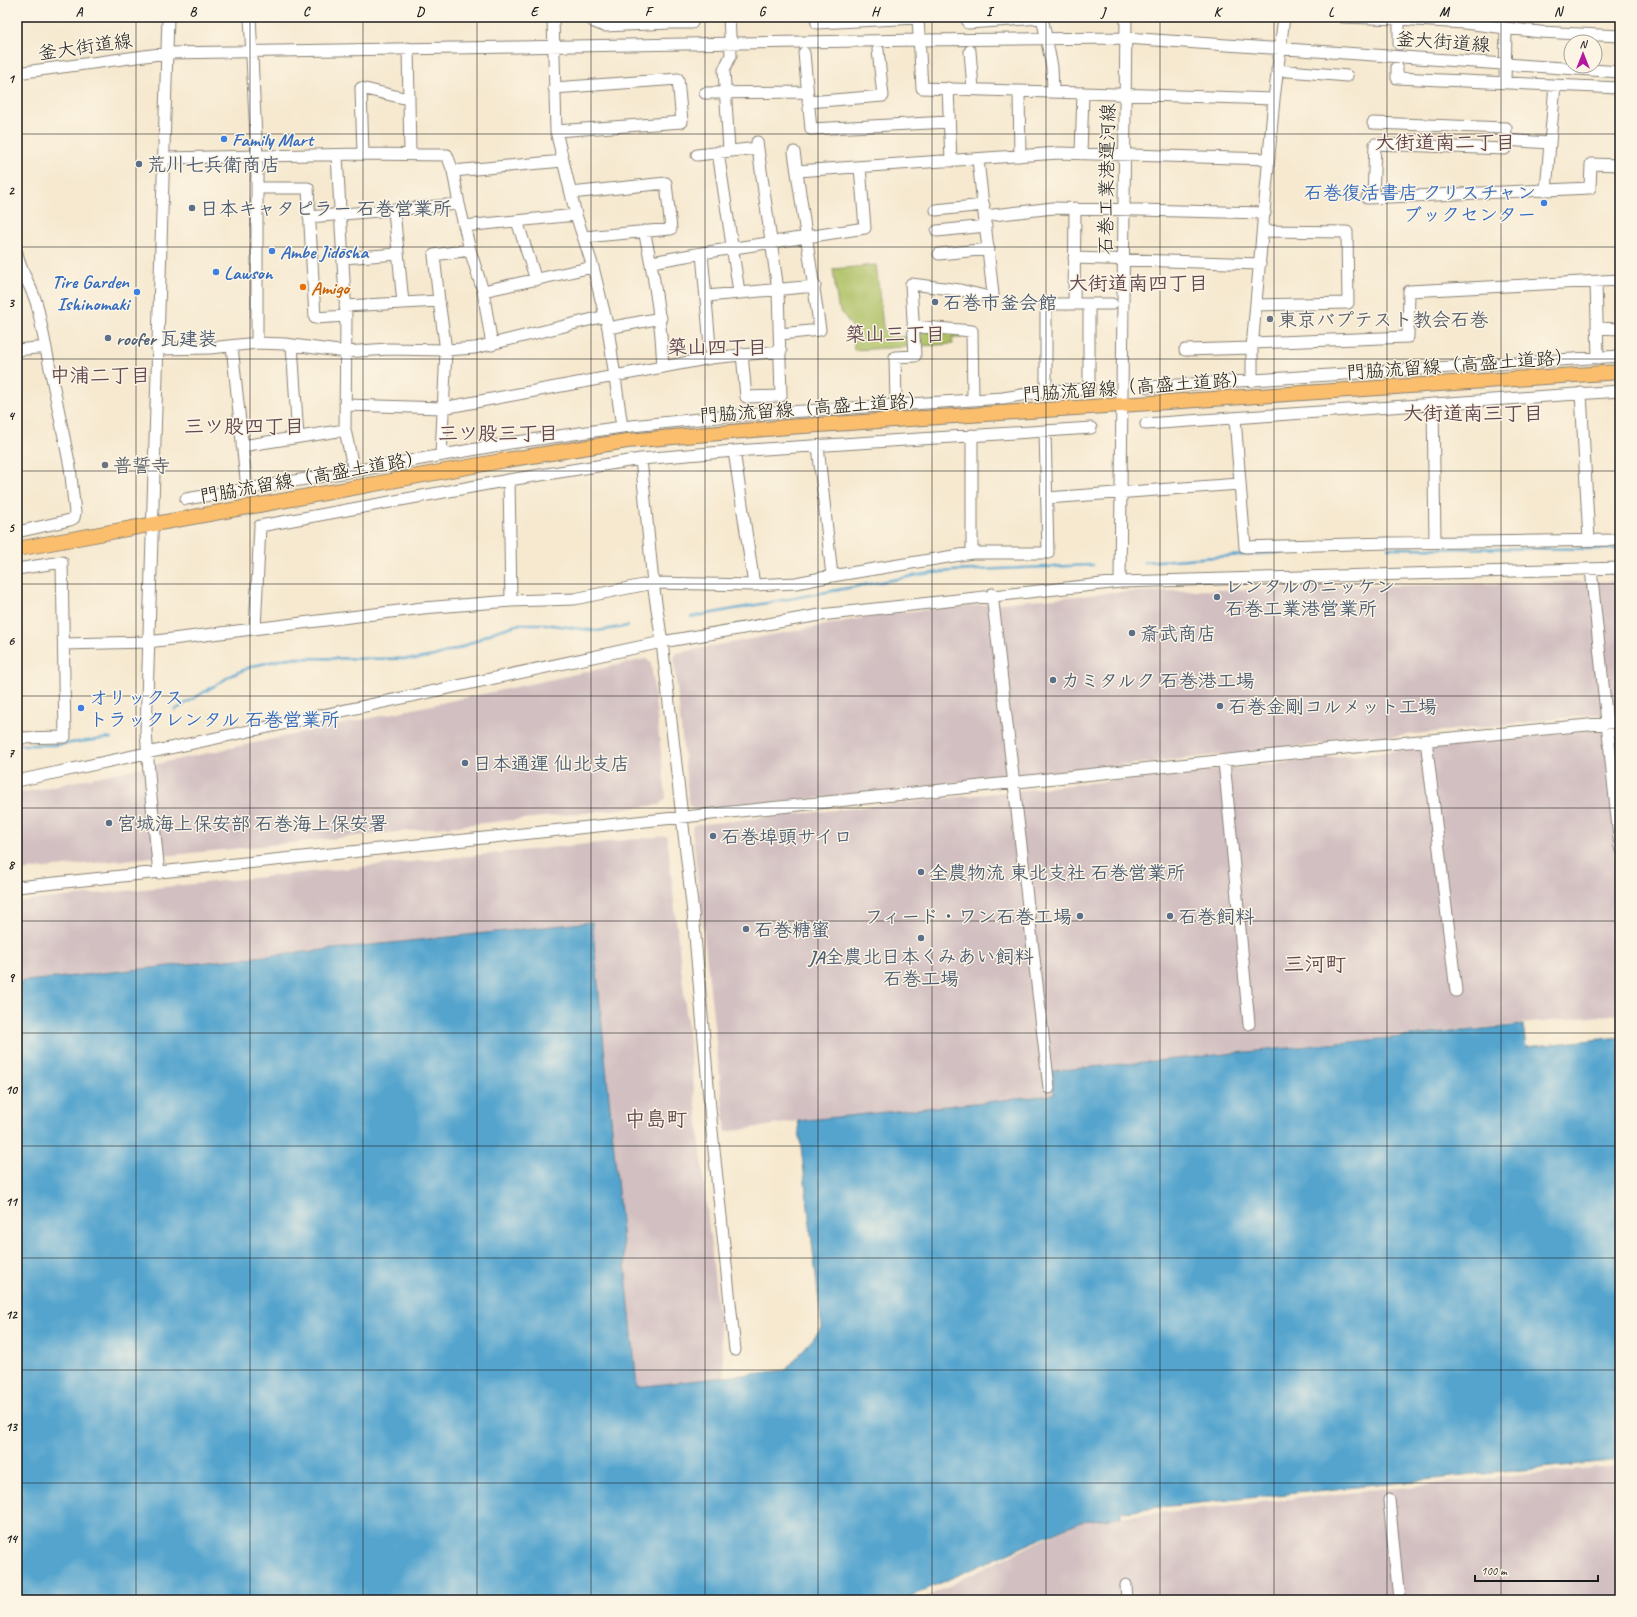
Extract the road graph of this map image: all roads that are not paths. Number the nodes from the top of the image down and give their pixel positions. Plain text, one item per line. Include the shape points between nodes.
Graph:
1 (168, 17) edge
2 (250, 17) edge
3 (553, 17) edge
4 (589, 17) edge
5 (729, 17) edge
6 (816, 17) edge
7 (967, 17) edge
8 (1126, 17) edge
9 (1284, 17) edge
10 (1343, 17) edge
11 (918, 18) edge
12 (1042, 18) edge
13 (1399, 18) junction
14 (856, 19) edge
15 (671, 20) edge
16 (1464, 20) edge
17 (692, 23) dead end
18 (1506, 29) junction
19 (1620, 36) edge
20 (1126, 38) junction
21 (1046, 39) junction
22 (920, 40) junction
23 (730, 43) junction
24 (1399, 44) dead end
25 (553, 47) junction
26 (408, 48) junction
27 (1280, 48) junction
28 (878, 50) dead end
29 (252, 51) junction
30 (970, 51) dead end
31 (167, 52) junction
32 (804, 53) dead end
33 (1506, 64) junction
34 (1397, 67) dead end
35 (1278, 70) junction
36 (1620, 72) edge
37 (17, 73) edge
38 (1347, 76) dead end
39 (1505, 82) junction
40 (1555, 85) junction
41 (554, 88) junction
42 (948, 88) junction
43 (1619, 88) dead end
44 (973, 89) junction
45 (1053, 91) junction
46 (1019, 92) junction
47 (705, 93) dead end
48 (726, 93) junction
49 (1083, 93) junction
50 (1125, 95) junction
51 (808, 97) junction
52 (408, 99) junction
53 (1274, 99) junction
54 (949, 122) junction
55 (1373, 123) dead end
56 (556, 131) junction
57 (1505, 140) junction
58 (1550, 143) junction
59 (730, 150) junction
60 (718, 152) junction
61 (794, 152) dead end
62 (363, 154) junction
63 (410, 154) junction
64 (1081, 154) junction
65 (337, 155) junction
66 (697, 155) dead end
67 (1124, 155) junction
68 (1020, 156) junction
69 (165, 158) junction
70 (257, 158) junction
71 (1269, 159) junction
72 (978, 160) junction
73 (563, 161) junction
74 (951, 161) junction
75 (1620, 165) edge
76 (860, 167) junction
77 (453, 171) junction
78 (797, 171) junction
79 (257, 188) junction
80 (1546, 190) junction
81 (571, 193) junction
82 (459, 204) junction
83 (984, 205) junction
84 (1074, 208) junction
85 (936, 210) dead end
86 (1123, 210) junction
87 (394, 211) junction
88 (1264, 213) junction
89 (341, 214) junction
90 (576, 215) junction
91 (309, 217) junction
92 (517, 221) junction
93 (986, 221) junction
94 (464, 226) junction
95 (644, 231) junction
96 (937, 231) dead end
97 (1263, 232) junction
98 (584, 236) junction
99 (807, 238) junction
100 (771, 243) junction
101 (732, 249) junction
102 (989, 249) junction
103 (470, 250) junction
104 (17, 253) edge
105 (702, 253) junction
106 (398, 254) junction
107 (939, 254) dead end
108 (343, 258) junction
109 (1074, 258) junction
110 (1123, 259) junction
111 (652, 262) junction
112 (1260, 264) junction
113 (594, 267) junction
114 (536, 280) junction
115 (1620, 280) edge
116 (1596, 282) junction
117 (815, 286) junction
118 (778, 290) junction
119 (483, 291) junction
120 (739, 292) junction
121 (707, 296) junction
122 (439, 301) junction
123 (403, 303) junction
124 (1074, 304) junction
125 (1089, 304) junction
126 (1112, 304) dead end
127 (1256, 305) junction
128 (346, 311) junction
129 (605, 316) junction
130 (661, 318) junction
131 (913, 326) junction
132 (608, 328) junction
133 (1597, 328) junction
134 (1620, 329) edge
135 (780, 334) junction
136 (257, 343) junction
137 (492, 344) junction
138 (292, 345) junction
139 (232, 346) junction
140 (1252, 346) junction
141 (46, 347) junction
142 (158, 349) junction
143 (17, 350) edge
144 (446, 350) junction
145 (1185, 350) dead end
146 (781, 351) junction
147 (346, 352) junction
148 (742, 354) junction
149 (1620, 356) edge
150 (711, 358) junction
151 (1598, 358) junction
152 (664, 367) junction
153 (1620, 372) edge
154 (616, 376) junction
155 (1252, 381) junction
156 (1148, 387) dead end
157 (1620, 390) edge
158 (1046, 391) junction
159 (1581, 393) junction
160 (973, 399) junction
161 (896, 404) junction
162 (1433, 404) junction
163 (346, 405) junction
164 (1121, 406) junction
165 (443, 408) junction
166 (1235, 418) junction
167 (1146, 424) dead end
168 (622, 427) junction
169 (1091, 428) dead end
170 (345, 430) junction
171 (1045, 431) junction
172 (972, 435) junction
173 (298, 437) junction
174 (242, 446) junction
175 (818, 446) junction
176 (734, 451) junction
177 (441, 455) junction
178 (641, 459) junction
179 (354, 471) junction
180 (509, 480) junction
181 (1239, 484) junction
182 (247, 490) junction
183 (1120, 492) junction
184 (1047, 498) junction
185 (186, 499) dead end
186 (153, 524) junction
187 (17, 532) edge
188 (1589, 540) junction
189 (1620, 540) edge
190 (1435, 542) junction
191 (17, 549) edge
192 (972, 553) junction
193 (1620, 568) edge
194 (17, 569) edge
195 (1591, 569) junction
196 (832, 576) junction
197 (1120, 582) junction
198 (653, 583) junction
199 (754, 585) junction
200 (992, 594) junction
201 (511, 601) junction
202 (255, 629) junction
203 (148, 642) junction
204 (662, 642) junction
205 (64, 644) junction
206 (1620, 722) edge
207 (1606, 724) junction
208 (17, 738) edge
209 (1426, 740) junction
210 (147, 753) junction
211 (1224, 761) junction
212 (17, 781) edge
213 (1014, 783) junction
214 (680, 818) junction
215 (1620, 847) edge
216 (159, 873) junction
217 (17, 887) edge
218 (1456, 991) dead end
219 (1249, 1024) dead end
220 (1049, 1088) dead end
221 (735, 1350) dead end
222 (1389, 1500) dead end
223 (1126, 1585) dead end
224 (1127, 1600) edge
225 (1399, 1600) edge

1 - 31 street
2 - 29 street
3 - 25 street
4 - 15 street via 604,26
5 - 23 street
6 - 14 street via 817,23
7 - 12 street via 968,23
8 - 20 street, 石巻工業港運河線
9 - 27 street
10 - 13 street
11 - 14 street
11 - 22 street
12 - 21 street
13 - 16 street
13 - 24 street
15 - 17 street
16 - 18 street
18 - 19 street
18 - 33 street
20 - 21 street, 釜大街道線
20 - 27 street, 釜大街道線
20 - 50 street, 石巻工業港運河線
21 - 22 street, 釜大街道線
21 - 45 street via 1052,67
22 - 23 street, 釜大街道線
22 - 42 street via 922,88
23 - 25 street, 釜大街道線
23 - 48 street via 731,55 724,70
25 - 26 street, 釜大街道線
25 - 41 street
26 - 29 street, 釜大街道線
26 - 52 street
27 - 33 street, 釜大街道線
27 - 35 street
28 - 51 street via 883,96
29 - 31 street, 釜大街道線
29 - 70 street
30 - 44 street
31 - 37 street, 釜大街道線
31 - 69 street
32 - 51 street
33 - 36 street, 釜大街道線
33 - 39 street
34 - 39 street via 1397,78
35 - 38 street
35 - 53 street
39 - 40 street
40 - 43 street
40 - 58 street
41 - 56 street
41 - 56 street via 678,79 682,122
42 - 44 street
42 - 54 street
44 - 46 street
45 - 46 street
45 - 49 street
46 - 68 street
47 - 48 street
48 - 51 street
48 - 59 street
49 - 50 street
49 - 64 street
50 - 53 street
50 - 67 street, 石巻工業港運河線
51 - 54 street via 811,130
52 - 62 street via 361,88
52 - 63 street
53 - 71 street
54 - 74 street
55 - 57 street via 1506,128
56 - 73 street
57 - 58 street
57 - 80 street via 1505,149 1375,144 1370,198
58 - 80 street
59 - 60 street
59 - 100 street via 757,145
60 - 66 street
60 - 101 street
61 - 78 street
62 - 63 street
62 - 65 street
63 - 77 street via 447,155
64 - 67 street
64 - 68 street
65 - 70 street
65 - 89 street
67 - 71 street
67 - 86 street, 石巻工業港運河線
68 - 72 street
69 - 70 street
69 - 142 street
70 - 79 street
71 - 88 street
72 - 74 street
72 - 83 street
73 - 77 street
73 - 81 street
74 - 76 street
75 - 80 street via 1591,164 1590,188
76 - 78 street
76 - 99 street via 865,228
77 - 82 street
78 - 99 street
79 - 91 street via 308,188
79 - 136 street
81 - 90 street
81 - 95 street via 666,183 671,229
82 - 87 street
82 - 94 street
83 - 85 street
83 - 93 street
84 - 86 street
84 - 93 street via 1053,208
84 - 109 street
86 - 88 street
86 - 110 street, 石巻工業港運河線
87 - 89 street
87 - 106 street
88 - 97 street
89 - 91 street
89 - 108 street
90 - 92 street
90 - 98 street
91 - 128 street via 315,318
92 - 94 street
92 - 114 street
93 - 96 street
93 - 102 street
94 - 103 street
95 - 98 street
95 - 111 street
97 - 112 street
97 - 127 street via 1347,232 1348,303
98 - 113 street
99 - 100 street
99 - 117 street
100 - 101 street
100 - 118 street
101 - 105 street
101 - 120 street
102 - 107 street
102 - 131 street via 993,294 989,297 960,290 911,284
103 - 119 street
103 - 122 street via 434,255
104 - 141 street via 18,261 35,296
105 - 111 street
105 - 121 street
106 - 108 street
106 - 123 street
108 - 128 street
109 - 110 street
109 - 124 street
110 - 112 street
110 - 164 street, 石巻工業港運河線
111 - 130 street
112 - 127 street
113 - 114 street
113 - 129 street
114 - 119 street
115 - 116 street
116 - 133 street
116 - 140 street via 1408,291 1408,337
117 - 118 street
117 - 135 street via 820,330
118 - 120 street
118 - 135 street
119 - 137 street
120 - 121 street
121 - 150 street
122 - 123 street
122 - 144 street
123 - 128 street
124 - 125 street
124 - 158 street via 1046,304
125 - 126 street
125 - 158 street via 1089,389
127 - 140 street
128 - 147 street
129 - 132 street
129 - 137 street
130 - 132 street
130 - 152 street
131 - 160 street via 972,331
131 - 161 street via 915,356 895,357
132 - 154 street
133 - 134 street
133 - 151 street
135 - 146 street
136 - 138 street
136 - 139 street
137 - 144 street
138 - 147 street
138 - 173 street
139 - 142 street
139 - 174 street
140 - 145 street
140 - 155 street
141 - 143 street
141 - 187 street via 70,466 75,513 74,518 70,520
142 - 186 street
144 - 147 street via 388,349
144 - 165 street
146 - 148 street
146 - 148 street via 781,396 746,397
147 - 163 street
148 - 150 street
149 - 151 street
150 - 152 street
151 - 155 street
152 - 154 street
153 - 164 main road, 門脇流留線（高盛土道路）
154 - 165 street
154 - 168 street
155 - 156 street
157 - 159 street
158 - 160 street via 1002,398
159 - 162 street
159 - 188 street
160 - 161 street
161 - 168 street via 728,416
162 - 166 street
162 - 190 street
163 - 165 street
163 - 170 street
164 - 183 street, 石巻工業港運河線
164 - 186 main road, 門脇流留線（高盛土道路） via 788,427 627,441
165 - 177 street
166 - 167 street
166 - 181 street
168 - 177 street
169 - 171 street
170 - 173 street
170 - 179 street
171 - 172 street
171 - 184 street
172 - 175 street
172 - 192 street
173 - 174 street
174 - 182 street
175 - 176 street
175 - 196 street
176 - 178 street
176 - 199 street
177 - 179 street
178 - 180 street
178 - 198 street
179 - 182 street
180 - 201 street
180 - 202 street via 260,526
181 - 183 street
181 - 190 street via 1245,547
182 - 185 street
183 - 184 street
183 - 197 street, 石巻工業港運河線
184 - 192 street via 1048,553
186 - 191 main road, 門脇流留線（高盛土道路）
186 - 203 street
188 - 189 street
188 - 190 street
192 - 196 street
193 - 195 street
194 - 205 street via 62,562
195 - 197 street
195 - 207 street
196 - 199 street via 796,583
197 - 200 street
198 - 199 street
198 - 201 street via 574,599
198 - 204 street
200 - 204 street via 820,615
200 - 213 street
201 - 202 street via 423,608
202 - 203 street
203 - 205 street
203 - 210 street
204 - 210 street
204 - 214 street
205 - 208 street via 65,737
206 - 207 street
207 - 209 street
207 - 215 street
209 - 211 street
209 - 218 street
210 - 212 street
210 - 216 street
211 - 213 street
211 - 219 street
213 - 214 street
213 - 220 street
214 - 216 street
214 - 221 street via 693,913
216 - 217 street
222 - 225 street
223 - 224 street

